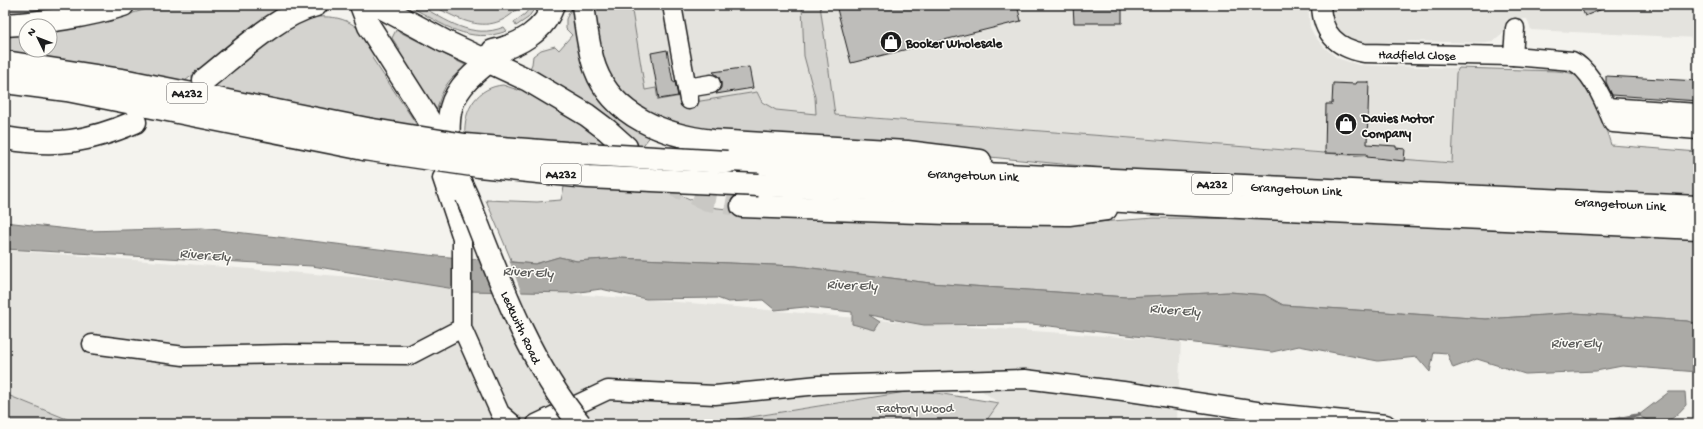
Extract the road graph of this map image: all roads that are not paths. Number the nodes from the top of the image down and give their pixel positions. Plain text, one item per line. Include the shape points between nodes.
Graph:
1 (123, 5) edge
2 (316, 5) edge
3 (553, 5) edge
4 (583, 5) edge
5 (672, 5) edge
6 (1321, 5) edge
7 (367, 6) edge
8 (5, 25) edge
9 (1515, 28) dead end
10 (507, 47) junction
11 (462, 49) junction
12 (1513, 56) junction
13 (5, 62) edge
14 (490, 62) junction
15 (204, 80) dead end
16 (5, 82) edge
17 (711, 84) dead end
18 (1667, 114) edge
19 (135, 122) dead end
20 (5, 138) edge
21 (366, 139) junction
22 (626, 147) dead end
23 (452, 166) junction
24 (1074, 177) junction
25 (1154, 203) junction
26 (742, 206) tunnel mouth
27 (1698, 207) edge
28 (1698, 228) edge
29 (462, 328) junction
30 (92, 344) dead end
31 (513, 424) edge
32 (536, 424) edge
33 (580, 424) edge
34 (1386, 424) edge

1 - 8 main road via 53,20
2 - 15 main road via 285,18
3 - 10 main road via 550,13 532,34
4 - 24 main road via 595,69 607,90 630,113 663,131 695,139 732,143 907,152 1026,166
5 - 17 street via 688,94
6 - 12 street, Hadfield Close via 1325,29 1333,39 1354,51
7 - 11 main road
7 - 23 main road, Leckwith Road via 370,26 439,136
9 - 12 street
10 - 11 main road via 478,53
10 - 14 main road, Leckwith Road
11 - 14 main road
12 - 18 street, Hadfield Close via 1578,63 1592,81 1613,123
13 - 21 main road, A4232 via 122,80
14 - 22 main road via 574,106
14 - 23 main road, Leckwith Road via 468,81 454,98 449,122
16 - 21 main road, A4232
19 - 20 main road via 111,132 72,142 35,142
21 - 24 main road, Grangetown Link / A4232, bridge via 727,162
21 - 25 main road, Grangetown Link / A4232, bridge via 479,166 588,177 759,186 1028,195
23 - 29 street via 442,178 462,238
23 - 33 main road, Leckwith Road, bridge via 535,358 563,403
24 - 27 main road, Grangetown Link / A4232
25 - 26 main road via 1069,214
25 - 28 main road, Grangetown Link / A4232
29 - 30 street via 410,355 184,356
29 - 31 street via 500,413
32 - 34 street via 608,390 715,395 819,385 1025,379 1263,412

